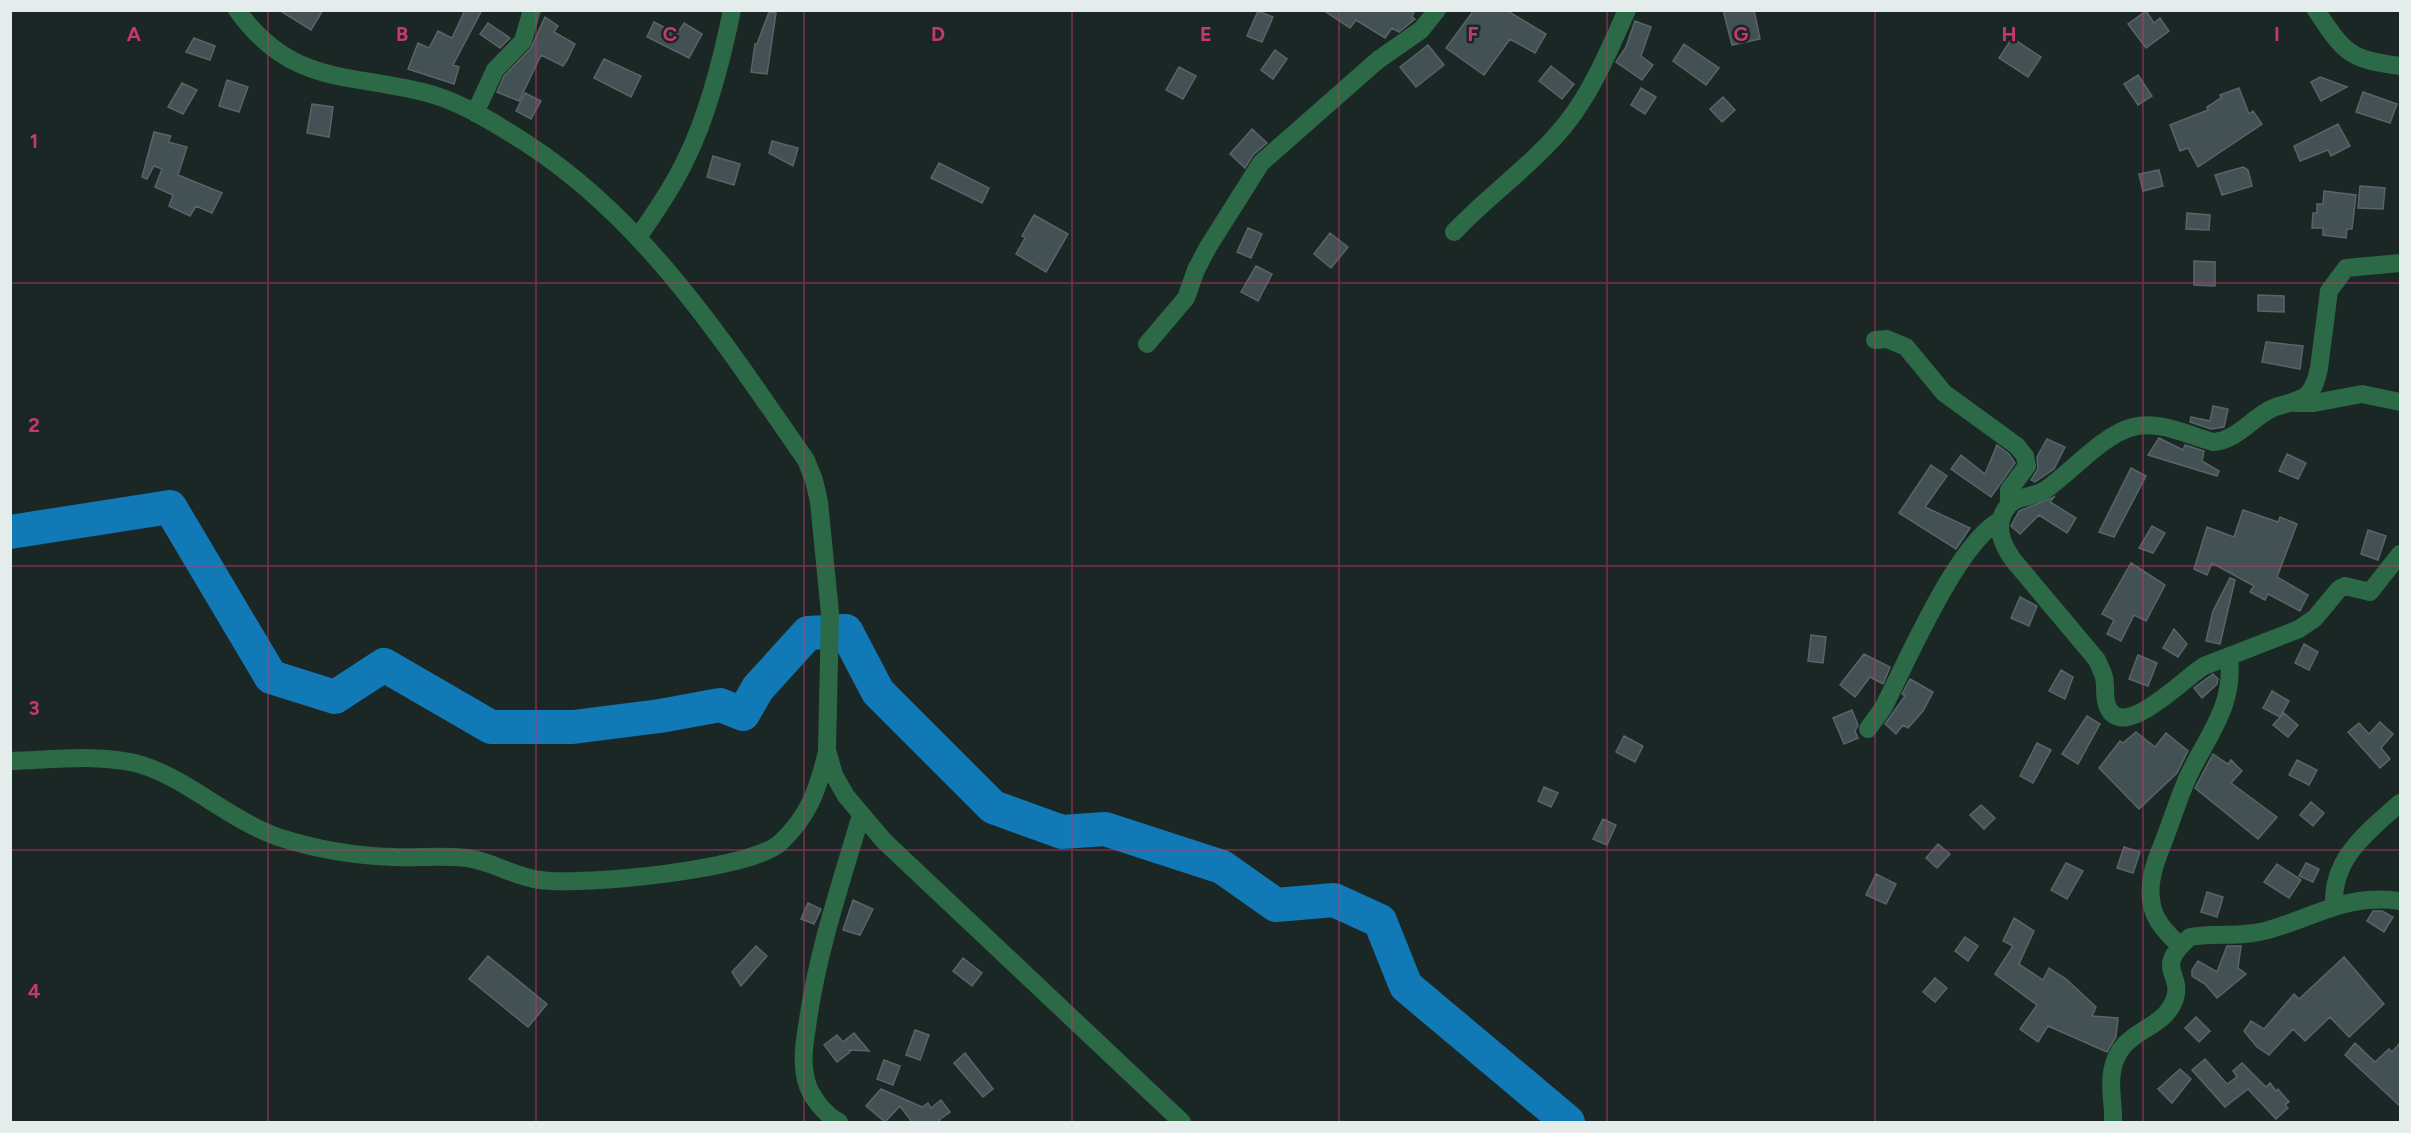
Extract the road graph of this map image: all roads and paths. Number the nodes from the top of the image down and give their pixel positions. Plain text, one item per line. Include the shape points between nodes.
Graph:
1 (237, 10) edge
2 (532, 10) edge
3 (732, 10) edge
4 (1437, 10) edge
5 (1627, 10) edge
6 (2316, 10) edge
7 (2400, 66) edge
8 (475, 113) junction
9 (1454, 232) dead end
10 (639, 236) junction
11 (2400, 263) edge
12 (1875, 340) dead end
13 (1147, 344) dead end
14 (2400, 402) edge
15 (2294, 403) junction
16 (2005, 512) junction
17 (2400, 554) edge
18 (2229, 656) junction
19 (1868, 729) dead end
20 (827, 750) junction
21 (10, 760) edge
22 (2400, 803) edge
23 (861, 815) junction
24 (2400, 901) edge
25 (2334, 905) junction
26 (2180, 946) junction
27 (839, 1122) edge
28 (1182, 1122) edge
29 (2113, 1122) edge

1 - 8 street via 268,44 312,71 413,90 446,99
2 - 8 street via 523,41 495,70
3 - 10 street via 712,87 688,156
4 - 13 street via 1421,30 1378,60 1261,163 1208,247 1186,298
5 - 9 street via 1582,102 1569,119
6 - 7 street via 2343,49 2365,62
8 - 10 street via 548,158
10 - 20 street via 725,346 806,460 814,480 830,613
11 - 15 street via 2346,268 2329,291 2317,381 2308,394
12 - 16 street via 1887,339 1906,347 1944,393 2025,456 2027,466 2009,490
14 - 15 street via 2362,394
15 - 16 street via 2265,411 2223,441 2213,442 2149,425 2117,433 2040,494 2023,497
16 - 18 street via 2000,531 2007,552 2097,660 2104,677 2107,706 2116,716 2128,719 2141,714 2191,674
16 - 19 street via 1985,529 1959,562 1883,708
17 - 18 street via 2370,592 2345,586 2338,589 2307,624
18 - 26 street via 2232,678 2228,696 2187,780 2151,879 2152,905 2161,926
20 - 21 street via 814,799 778,844 728,862 660,874 579,881 539,880 468,858 393,857 312,847 244,823 141,765 96,759
20 - 23 street via 834,775
22 - 25 street via 2345,857 2333,888
23 - 27 street via 815,976 804,1050 810,1090 828,1116
23 - 28 street
24 - 25 street via 2383,898
25 - 26 street via 2266,931 2190,937
26 - 29 street via 2172,957 2170,970 2176,997 2152,1027 2137,1032 2124,1045 2111,1073

